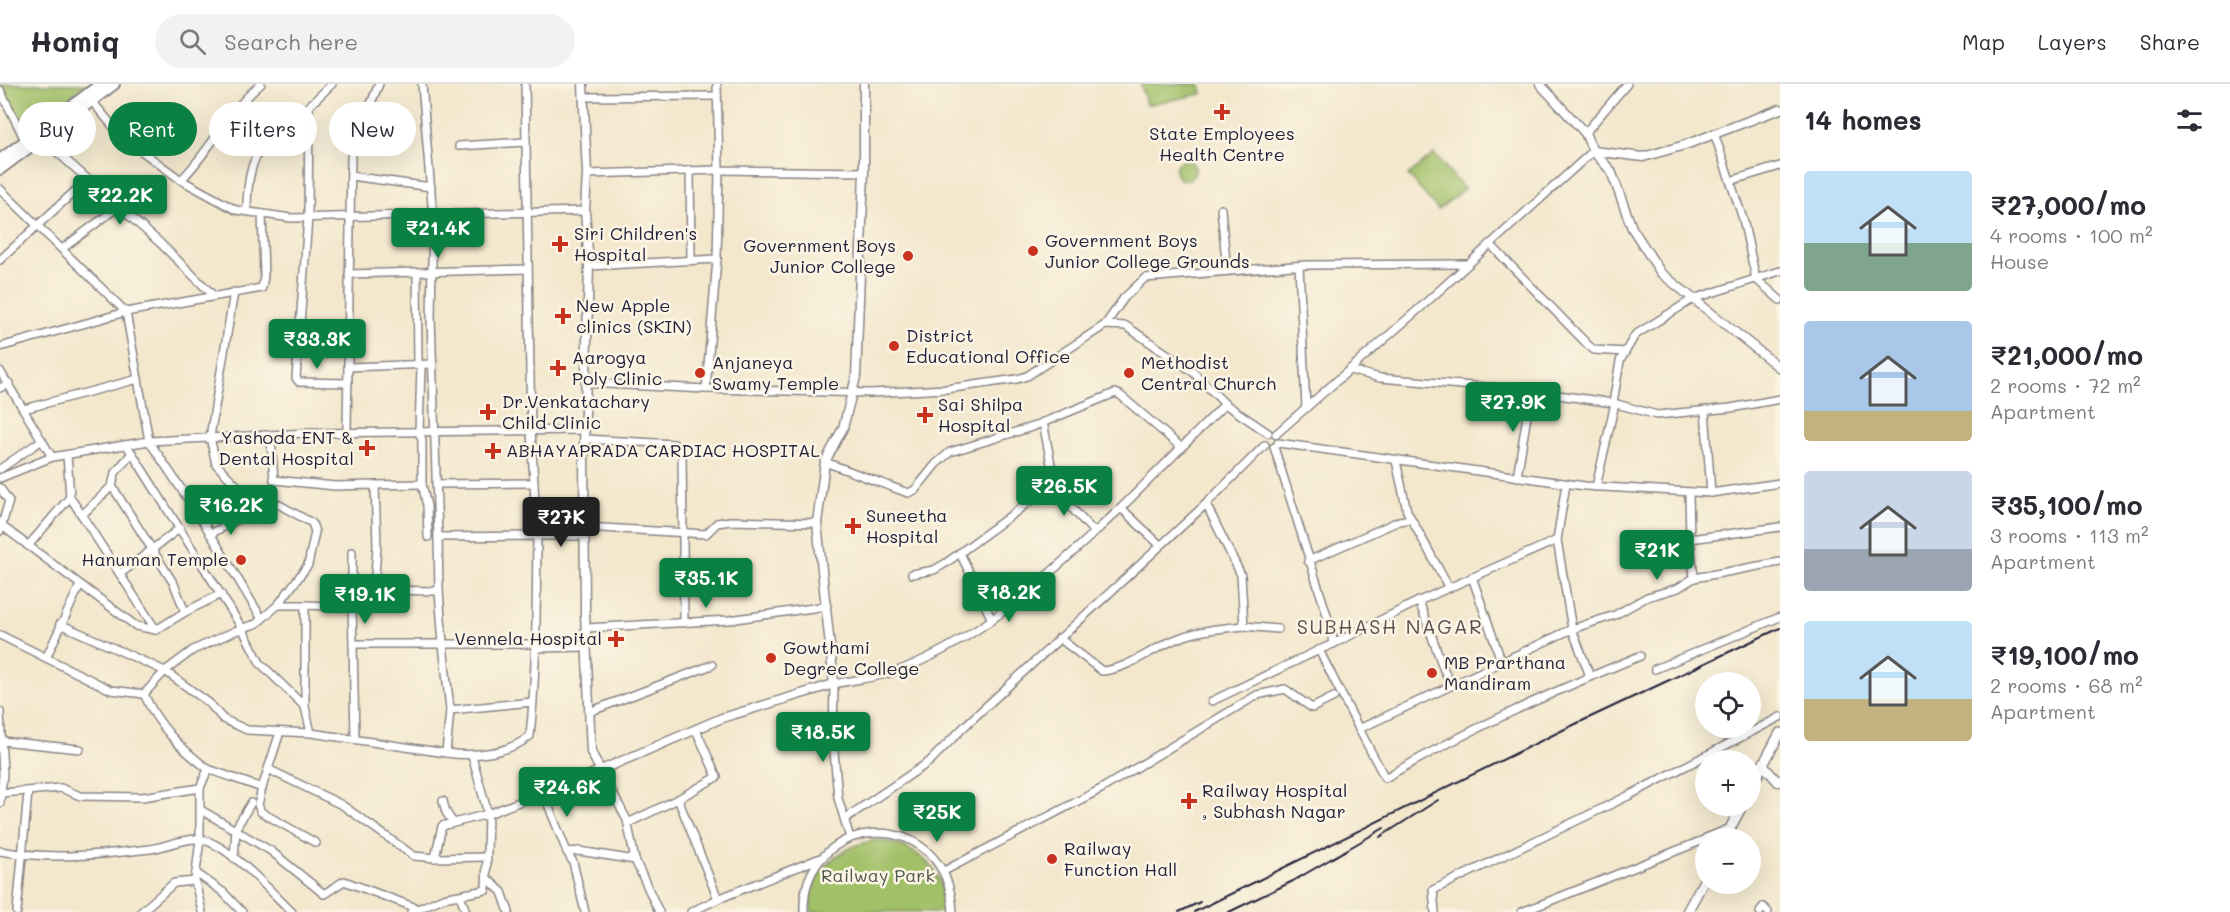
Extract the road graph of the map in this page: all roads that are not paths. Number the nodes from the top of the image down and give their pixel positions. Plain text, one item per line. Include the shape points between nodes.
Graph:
1 (101, 84) edge
2 (114, 84) edge
3 (261, 84) edge
4 (332, 84) edge
5 (379, 84) edge
6 (422, 84) edge
7 (525, 84) edge
8 (583, 84) edge
9 (717, 84) edge
10 (864, 84) edge
11 (1539, 84) edge
12 (1627, 84) edge
13 (0, 90) edge
14 (717, 96) junction
15 (584, 97) junction
16 (91, 100) junction
17 (77, 102) edge
18 (88, 102) edge
19 (1780, 109) edge
20 (18, 126) edge
21 (1585, 133) junction
22 (1714, 134) junction
23 (526, 142) junction
24 (18, 145) edge
25 (459, 146) dead end
26 (1593, 151) junction
27 (18, 155) edge
28 (62, 156) edge
29 (256, 156) edge
30 (0, 159) edge
31 (1780, 166) edge
32 (0, 169) edge
33 (690, 170) junction
34 (719, 170) junction
35 (864, 172) junction
36 (587, 174) junction
37 (351, 176) junction
38 (88, 179) junction
39 (181, 180) junction
40 (1730, 181) junction
41 (431, 187) junction
42 (0, 189) edge
43 (118, 207) junction
44 (1221, 210) dead end
45 (585, 211) junction
46 (247, 212) junction
47 (526, 213) junction
48 (262, 214) junction
49 (433, 217) junction
50 (308, 218) junction
51 (350, 218) junction
52 (37, 225) junction
53 (1490, 244) junction
54 (62, 249) junction
55 (717, 258) junction
56 (0, 260) edge
57 (691, 260) junction
58 (1468, 264) junction
59 (589, 266) junction
60 (1299, 266) junction
61 (528, 269) junction
62 (432, 271) junction
63 (1227, 271) junction
64 (1780, 271) edge
65 (417, 272) junction
66 (349, 274) junction
67 (1756, 279) junction
68 (234, 292) junction
69 (214, 296) junction
70 (1693, 299) junction
71 (1780, 300) edge
72 (126, 312) junction
73 (1105, 325) junction
74 (0, 347) edge
75 (1625, 352) junction
76 (419, 364) junction
77 (433, 364) junction
78 (348, 367) junction
79 (1780, 368) edge
80 (1350, 370) junction
81 (0, 371) edge
82 (138, 380) junction
83 (9, 383) junction
84 (348, 383) junction
85 (586, 383) junction
86 (0, 388) edge
87 (706, 389) junction
88 (1531, 391) junction
89 (854, 392) junction
90 (1780, 399) edge
91 (1614, 403) junction
92 (1225, 404) junction
93 (24, 408) junction
94 (1306, 408) junction
95 (1705, 410) junction
96 (1043, 422) junction
97 (531, 431) junction
98 (347, 432) junction
99 (420, 432) junction
100 (435, 432) junction
101 (1268, 433) junction
102 (1276, 434) junction
103 (585, 435) junction
104 (210, 437) junction
105 (42, 440) junction
106 (149, 441) junction
107 (272, 441) dead end
108 (126, 445) junction
109 (1265, 445) junction
110 (1276, 445) junction
111 (1182, 448) junction
112 (132, 453) junction
113 (67, 455) junction
114 (52, 457) junction
115 (1396, 461) junction
116 (825, 462) junction
117 (0, 469) edge
118 (1517, 477) junction
119 (0, 478) edge
120 (534, 483) junction
121 (1780, 483) edge
122 (422, 484) junction
123 (436, 484) junction
124 (1566, 484) junction
125 (375, 485) junction
126 (112, 486) junction
127 (1051, 486) junction
128 (1596, 487) junction
129 (0, 488) edge
130 (1689, 493) junction
131 (1711, 493) junction
132 (70, 497) junction
133 (1206, 504) junction
134 (1120, 508) junction
135 (82, 515) junction
136 (243, 517) dead end
137 (1411, 519) junction
138 (817, 523) junction
139 (1, 528) edge
140 (180, 528) junction
141 (1780, 528) edge
142 (585, 532) junction
143 (1094, 532) junction
144 (681, 533) junction
145 (210, 534) junction
146 (537, 536) junction
147 (428, 537) dead end
148 (438, 537) junction
149 (1690, 539) junction
150 (1557, 540) junction
151 (1160, 545) junction
152 (28, 546) junction
153 (153, 548) junction
154 (352, 552) dead end
155 (960, 553) junction
156 (1308, 561) junction
157 (1780, 562) edge
158 (120, 574) junction
159 (912, 574) dead end
160 (1472, 577) junction
161 (1694, 578) junction
162 (80, 585) junction
163 (1449, 588) junction
164 (352, 590) junction
165 (374, 590) junction
166 (439, 591) junction
167 (221, 594) junction
168 (1419, 601) junction
169 (278, 605) junction
170 (305, 605) junction
171 (827, 606) junction
172 (352, 607) junction
173 (185, 612) junction
174 (1780, 617) edge
175 (262, 619) junction
176 (992, 620) junction
177 (684, 623) junction
178 (60, 624) junction
179 (1244, 626) junction
180 (242, 628) junction
181 (586, 628) junction
182 (1278, 629) dead end
183 (1572, 629) junction
184 (156, 630) junction
185 (0, 635) edge
186 (1059, 638) junction
187 (353, 644) junction
188 (443, 644) junction
189 (1333, 644) junction
190 (536, 646) junction
191 (587, 647) junction
192 (1319, 650) junction
193 (1640, 656) dead end
194 (46, 658) junction
195 (1502, 663) junction
196 (712, 664) dead end
197 (1655, 669) dead end
198 (165, 671) junction
199 (1590, 676) junction
200 (834, 684) junction
201 (1451, 684) junction
202 (144, 694) junction
203 (1335, 697) dead end
204 (1212, 701) dead end
205 (533, 702) junction
206 (305, 707) junction
207 (450, 710) junction
208 (0, 711) edge
209 (589, 712) junction
210 (1780, 717) edge
211 (1359, 729) junction
212 (696, 730) junction
213 (280, 732) junction
214 (310, 733) junction
215 (1780, 733) edge
216 (356, 738) junction
217 (2, 741) junction
218 (80, 748) dead end
219 (446, 753) junction
220 (472, 756) junction
221 (1763, 765) junction
222 (208, 769) junction
223 (268, 769) junction
224 (1761, 769) edge
225 (602, 774) junction
226 (1779, 783) edge
227 (200, 788) junction
228 (262, 788) junction
229 (28, 792) junction
230 (543, 792) junction
231 (2, 793) junction
232 (678, 798) junction
233 (443, 801) dead end
234 (0, 803) edge
235 (250, 803) dead end
236 (201, 810) junction
237 (488, 814) junction
238 (1737, 816) edge
239 (846, 818) junction
240 (453, 823) junction
241 (628, 823) junction
242 (1731, 828) edge
243 (236, 831) junction
244 (850, 838) junction
245 (200, 839) junction
246 (316, 843) dead end
247 (1695, 844) edge
248 (0, 851) edge
249 (567, 852) junction
250 (21, 854) junction
251 (485, 857) junction
252 (823, 857) junction
253 (234, 858) junction
254 (435, 858) junction
255 (635, 860) junction
256 (944, 871) junction
257 (196, 877) junction
258 (487, 878) junction
259 (1697, 894) edge
260 (460, 895) junction
261 (718, 899) junction
262 (1540, 908) edge
263 (419, 909) junction
264 (17, 912) edge
265 (141, 912) edge
266 (202, 912) edge
267 (242, 912) edge
268 (292, 912) edge
269 (411, 912) edge
270 (466, 912) edge
271 (509, 912) edge
272 (585, 912) edge
273 (658, 912) edge
274 (691, 912) edge
275 (804, 912) edge
276 (953, 912) edge
277 (1435, 912) edge
278 (1522, 912) edge
279 (1687, 912) edge
280 (1760, 912) edge
281 (1768, 912) edge

1 - 17 highway
2 - 16 highway
3 - 39 street via 242,100 194,168
4 - 50 street via 309,106
5 - 37 street via 355,141
6 - 41 street
7 - 23 street
8 - 15 street
9 - 14 street
10 - 35 street
11 - 21 street
12 - 21 street
13 - 20 street
14 - 15 street
14 - 34 street
15 - 36 street
16 - 18 highway
16 - 39 street via 121,136
19 - 22 street
21 - 26 street
22 - 26 street via 1643,157
22 - 40 street
23 - 25 street
23 - 47 street
24 - 30 highway
26 - 53 street
26 - 70 street via 1618,183 1642,246 1661,273
27 - 32 highway
28 - 38 street
29 - 46 street via 247,179
31 - 40 street
33 - 34 street
33 - 36 street
33 - 57 street
34 - 35 street
34 - 55 street
35 - 89 street
36 - 45 street
37 - 41 street
37 - 51 street
38 - 43 street
38 - 52 street
39 - 46 street
40 - 67 street
41 - 49 street
42 - 52 street
43 - 54 street
43 - 69 street
44 - 63 street
45 - 47 street
45 - 59 street
46 - 48 street
47 - 49 street
47 - 61 street
48 - 50 street
48 - 68 street via 263,286
49 - 51 street via 414,213
49 - 62 street
50 - 51 street
50 - 84 street via 296,378 299,382
51 - 66 street
52 - 54 street
52 - 56 street
53 - 58 street
53 - 75 street via 1594,350
54 - 72 street
55 - 57 street
55 - 87 street
57 - 59 street
58 - 60 street
58 - 80 street
59 - 85 street
60 - 63 street
60 - 94 street
61 - 62 street
61 - 97 street
62 - 65 street
62 - 77 street
63 - 73 street via 1145,278 1124,298
64 - 67 street
65 - 66 street
65 - 76 street
66 - 78 street
67 - 70 street
67 - 71 street
68 - 69 street
68 - 104 street
69 - 72 street
70 - 75 street via 1635,335
70 - 79 street
72 - 74 street
72 - 82 street
73 - 89 street via 1027,376 946,389
73 - 92 street via 1126,326 1192,371
75 - 91 street
76 - 77 street
76 - 78 street
76 - 99 street
77 - 100 street
78 - 84 street
80 - 88 street via 1380,378
80 - 94 street
81 - 83 street
82 - 93 street
82 - 106 street
83 - 86 street
83 - 93 street
84 - 98 street
85 - 87 street
85 - 103 street
87 - 89 street
88 - 91 street
88 - 118 street
89 - 116 street via 843,428
90 - 95 street
91 - 95 street via 1657,415
91 - 128 street
92 - 101 street
92 - 111 street
93 - 105 street
94 - 102 street
95 - 131 street
96 - 111 street via 1115,393
96 - 116 street via 950,452 908,493
96 - 127 street via 1053,476
97 - 100 street
97 - 103 street
97 - 120 street
98 - 99 street
98 - 104 street
99 - 100 street
99 - 122 street
100 - 123 street
101 - 102 street
101 - 109 street
102 - 110 street
103 - 142 street
103 - 144 street via 674,444 680,448
104 - 106 street
104 - 169 street via 216,464 242,491 259,502 276,503 312,523 315,532 308,565
105 - 114 street
105 - 117 street
106 - 108 street
106 - 145 street
107 - 125 street via 274,480
108 - 112 street
108 - 113 street
109 - 110 street
109 - 133 street
110 - 115 street
110 - 156 street
111 - 134 street
112 - 126 street via 115,473
112 - 140 street
113 - 114 street
113 - 132 street
114 - 119 street
115 - 118 street
115 - 137 street
116 - 138 street
118 - 124 street
120 - 123 street
120 - 146 street
121 - 131 street
122 - 125 street
122 - 147 street
123 - 148 street
124 - 128 street
124 - 150 street
125 - 165 street
126 - 135 street
126 - 153 street
127 - 143 street
127 - 155 street
128 - 130 street
129 - 139 street via 9,501
130 - 131 street
130 - 149 street
132 - 135 street
132 - 152 street
133 - 151 street
133 - 179 street via 1242,574
134 - 143 street
134 - 151 street
135 - 158 street
136 - 145 street
137 - 156 street
137 - 163 street
138 - 144 street via 730,521 717,524 706,534
138 - 171 street
139 - 152 street
140 - 153 street
140 - 167 street
141 - 149 street
142 - 144 street
142 - 146 street
142 - 181 street
143 - 176 street
144 - 177 street
145 - 175 street
146 - 148 street
146 - 190 street
148 - 166 street
149 - 161 street
150 - 160 street
150 - 183 street
151 - 186 street
152 - 162 street
153 - 158 street
153 - 173 street
154 - 164 street
155 - 159 street via 934,570
155 - 176 street
156 - 189 street
157 - 161 street
158 - 184 street
160 - 163 street
160 - 195 street
161 - 183 street via 1616,615
162 - 178 street
162 - 184 street via 136,626
163 - 168 street
164 - 165 street
164 - 172 street
165 - 166 street
166 - 188 street
167 - 173 street
167 - 180 street
168 - 189 street
168 - 201 street
169 - 170 street
169 - 175 street
170 - 172 street
170 - 206 street
171 - 177 street
171 - 200 street
172 - 187 street
173 - 184 street
174 - 197 street
175 - 180 street
176 - 200 street via 968,638 903,669
177 - 181 street
178 - 194 street
178 - 198 street
179 - 182 street
179 - 186 street via 1202,631 1115,670 1102,671
180 - 198 street via 193,650
180 - 206 street via 260,663
181 - 191 street
183 - 195 street
183 - 199 street
185 - 194 street
186 - 239 street via 929,762
187 - 188 street
187 - 216 street
188 - 190 street
188 - 207 street
189 - 192 street
190 - 191 street
190 - 205 street
191 - 209 street
192 - 204 street
192 - 211 street
193 - 199 street
194 - 202 street via 111,690
195 - 201 street
196 - 209 street
198 - 202 street
198 - 213 street via 223,718 247,730
199 - 211 street via 1441,745 1384,778
200 - 212 street via 722,718
200 - 239 street via 838,798
201 - 211 street
202 - 222 street via 154,718
203 - 256 street via 1312,708 1285,689 1257,695 1101,789
205 - 207 street
205 - 220 street via 530,736 522,742
206 - 214 street
207 - 219 street
208 - 217 street
209 - 225 street via 591,752
210 - 277 street via 1433,890
212 - 225 street
212 - 232 street via 717,777
213 - 214 street
213 - 223 street
214 - 216 street
215 - 221 main road
216 - 219 street
217 - 218 street
217 - 231 street
219 - 220 street
220 - 237 street
221 - 224 main road
221 - 226 street
222 - 227 street
222 - 228 street
223 - 228 street
223 - 254 street via 342,805 414,856
225 - 230 street
225 - 241 street
227 - 229 street via 142,797 80,796 61,788
227 - 236 street
228 - 246 street via 258,805 261,812
229 - 231 street
229 - 250 street
230 - 237 street
230 - 249 street
231 - 234 street
232 - 241 street
232 - 261 street
233 - 240 street
235 - 243 street
236 - 243 street
236 - 245 street
237 - 240 street
237 - 251 street
238 - 242 main road
239 - 244 street
240 - 254 street via 442,826
241 - 255 street
243 - 253 street
243 - 263 street via 271,852 324,894 344,881
244 - 252 street
244 - 256 street via 868,833 904,837 934,856
245 - 250 street via 97,855
245 - 253 street
245 - 257 street
247 - 262 street
248 - 250 street
249 - 255 street
249 - 272 street
250 - 264 street
251 - 254 street
251 - 258 street
252 - 261 street
252 - 275 street via 810,876
253 - 268 street
255 - 273 street
256 - 276 street via 952,892
257 - 265 street via 174,883
257 - 266 street
257 - 267 street via 223,892
258 - 260 street via 483,892
258 - 271 street via 502,892
259 - 279 main road
260 - 263 street
260 - 270 street
261 - 274 street
262 - 278 street
263 - 269 street
280 - 281 street via 1763,907

